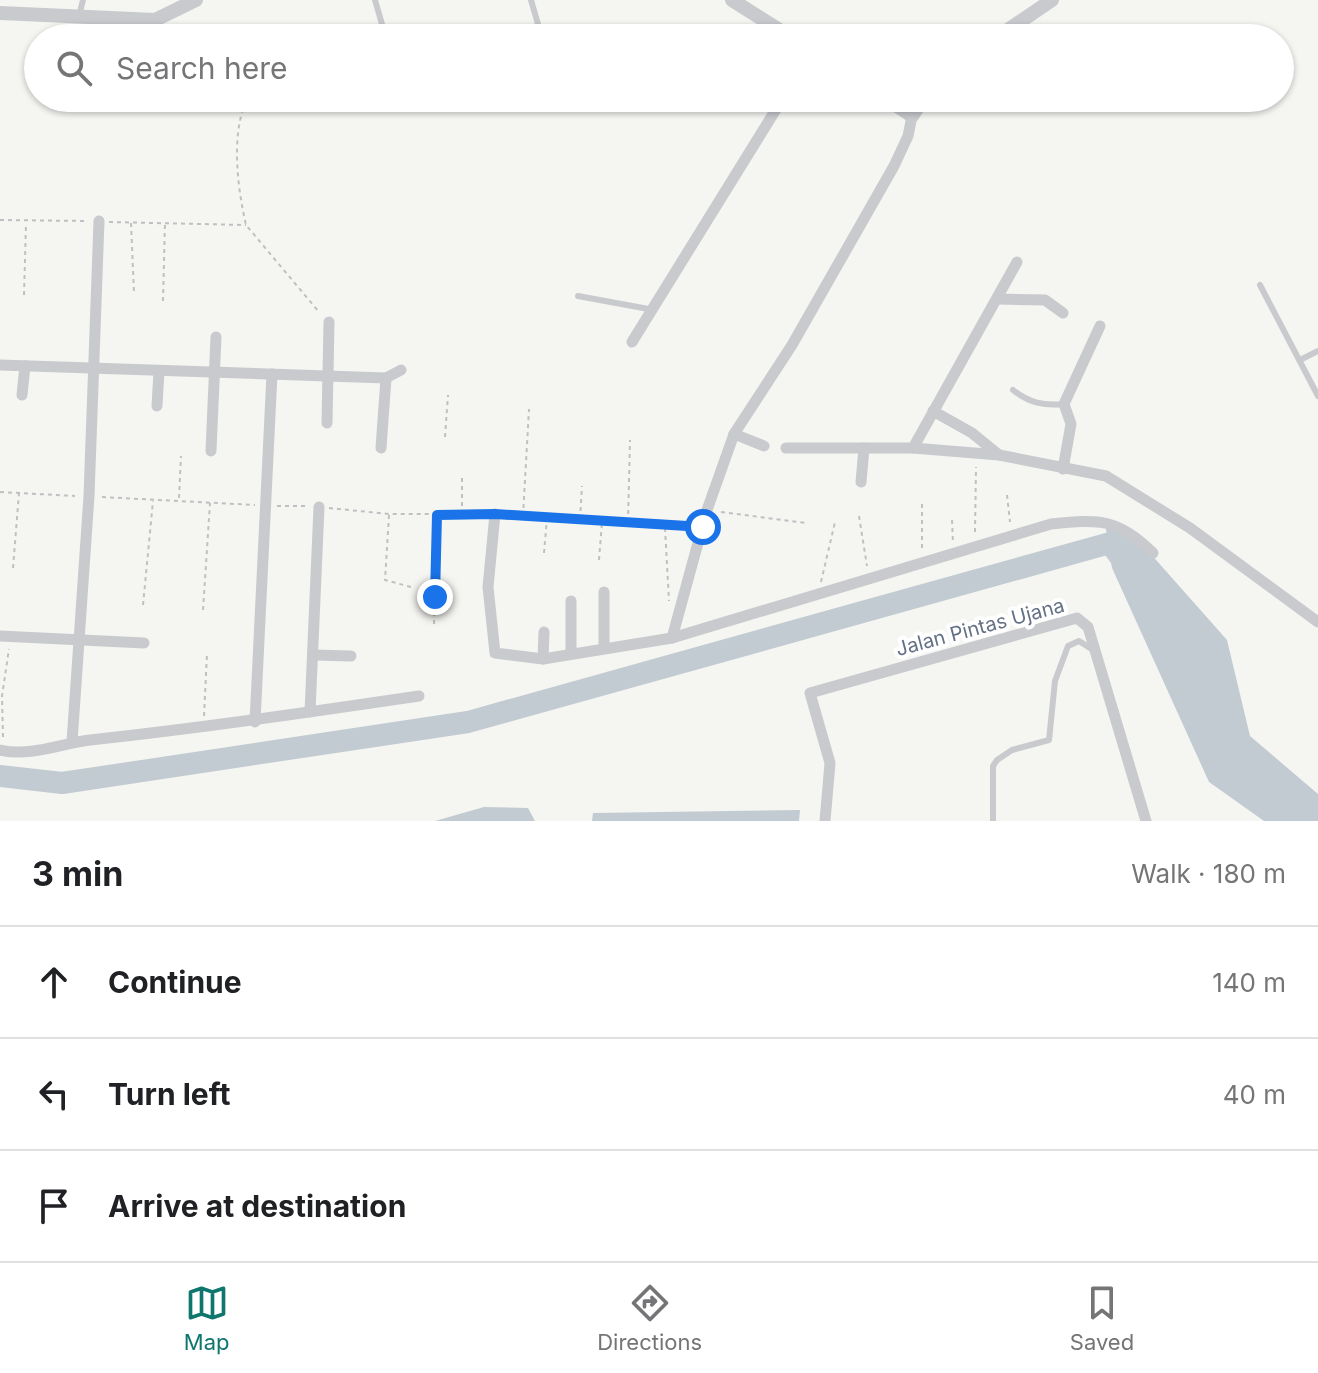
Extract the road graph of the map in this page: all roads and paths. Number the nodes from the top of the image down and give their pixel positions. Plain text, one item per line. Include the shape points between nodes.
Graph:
1 (83, 0) edge
2 (196, 0) edge
3 (375, 0) edge
4 (531, 0) edge
5 (732, 0) edge
6 (1052, 0) edge
7 (0, 13) edge
8 (79, 16) junction
9 (382, 24) edge
10 (538, 24) edge
11 (770, 24) edge
12 (1017, 24) edge
13 (242, 112) edge
14 (774, 112) edge
15 (906, 112) edge
16 (915, 112) edge
17 (912, 116) junction
18 (0, 220) edge
19 (26, 221) junction
20 (99, 221) junction
21 (131, 222) junction
22 (165, 222) junction
23 (246, 225) junction
24 (1017, 262) dead end
25 (1260, 285) dead end
26 (134, 293) dead end
27 (24, 295) dead end
28 (578, 296) dead end
29 (997, 299) junction
30 (163, 301) dead end
31 (654, 310) junction
32 (1063, 313) dead end
33 (329, 322) joint
34 (1100, 326) dead end
35 (216, 337) dead end
36 (632, 342) dead end
37 (1318, 351) edge
38 (1300, 360) junction
39 (0, 365) edge
40 (25, 366) junction
41 (95, 368) junction
42 (401, 370) dead end
43 (159, 371) junction
44 (214, 372) junction
45 (272, 374) junction
46 (328, 375) junction
47 (386, 378) junction
48 (1013, 390) dead end
49 (22, 395) dead end
50 (448, 395) dead end
51 (1318, 396) edge
52 (1064, 404) junction
53 (157, 406) dead end
54 (529, 409) dead end
55 (933, 411) junction
56 (327, 423) dead end
57 (734, 434) junction
58 (445, 437) dead end
59 (630, 440) dead end
60 (764, 446) dead end
61 (381, 448) dead end
62 (786, 448) dead end
63 (864, 448) junction
64 (913, 448) junction
65 (211, 451) dead end
66 (977, 454) junction
67 (999, 455) junction
68 (181, 456) dead end
69 (1063, 469) junction
70 (462, 478) dead end
71 (861, 482) dead end
72 (582, 486) dead end
73 (0, 492) edge
74 (19, 493) junction
75 (1007, 495) dead end
76 (89, 496) junction
77 (178, 499) junction
78 (153, 500) junction
79 (210, 502) junction
80 (922, 504) dead end
81 (266, 506) junction
82 (319, 507) junction
83 (707, 510) junction
84 (462, 513) junction
85 (389, 514) junction
86 (495, 514) junction
87 (437, 515) junction
88 (859, 516) dead end
89 (523, 517) junction
90 (547, 517) junction
91 (579, 520) junction
92 (952, 520) dead end
93 (602, 521) junction
94 (835, 522) dead end
95 (628, 523) junction
96 (806, 523) dead end
97 (974, 524) dead end
98 (665, 527) junction
99 (703, 527) junction
100 (1005, 539) junction
101 (544, 553) dead end
102 (1153, 553) dead end
103 (953, 555) junction
104 (599, 560) dead end
105 (922, 564) junction
106 (13, 568) dead end
107 (869, 579) junction
108 (411, 587) dead end
109 (604, 592) dead end
110 (818, 594) junction
111 (571, 601) dead end
112 (143, 605) dead end
113 (203, 610) dead end
114 (670, 610) dead end
115 (1318, 622) edge
116 (434, 624) dead end
117 (544, 632) dead end
118 (5, 636) edge
119 (672, 638) junction
120 (79, 642) junction
121 (144, 643) dead end
122 (604, 647) junction
123 (1096, 652) junction
124 (207, 654) dead end
125 (571, 654) junction
126 (313, 655) junction
127 (351, 656) dead end
128 (543, 659) junction
129 (419, 696) dead end
130 (310, 712) junction
131 (255, 722) junction
132 (201, 728) junction
133 (72, 742) junction
134 (2, 750) edge
135 (825, 821) edge
136 (993, 821) edge
137 (1146, 821) edge

1 - 8 lane
2 - 8 street via 155,20
3 - 9 lane
4 - 10 lane
5 - 11 street
6 - 12 street
7 - 8 street
13 - 23 path via 240,208
14 - 31 street
15 - 17 street
16 - 17 street
17 - 57 street via 894,166 792,345
18 - 19 path
19 - 20 path
19 - 27 path
20 - 21 path
20 - 41 street
21 - 22 path
21 - 26 path
22 - 23 path
22 - 30 path
23 - 33 path
24 - 29 street
25 - 38 lane
28 - 31 lane
29 - 32 street via 1045,300
29 - 55 street
31 - 36 street
33 - 46 street
34 - 52 street
35 - 44 street
37 - 38 lane
38 - 51 lane
39 - 40 street
40 - 41 street
40 - 49 street
41 - 43 street
41 - 76 street
42 - 47 street
43 - 44 street
43 - 53 street
44 - 45 street
44 - 65 street
45 - 46 street
45 - 81 street
46 - 47 street
46 - 56 street
47 - 61 street
48 - 52 lane via 1046,406
50 - 58 path
52 - 69 street via 1071,424
54 - 89 path
55 - 64 street
55 - 67 street
57 - 60 street
57 - 83 street
59 - 95 path
62 - 63 street
63 - 64 street
63 - 71 street
64 - 66 street
66 - 67 street
66 - 97 path
67 - 69 street
68 - 77 path
69 - 115 street via 1117,481 1258,575
70 - 84 path
72 - 91 path
73 - 74 path
74 - 76 path
74 - 106 path
75 - 100 path via 1011,524
76 - 78 path
76 - 120 street
77 - 78 path
77 - 79 path
78 - 112 path
79 - 81 path
79 - 113 path
80 - 105 path
81 - 82 path
81 - 131 street
82 - 85 path
82 - 126 street
83 - 96 path
83 - 99 street
84 - 86 path
84 - 87 path
85 - 87 path
85 - 108 path via 385,580
86 - 89 path
86 - 128 street via 488,587 493,647 500,656
87 - 116 path
88 - 107 path
89 - 90 path
90 - 91 path
90 - 101 path
91 - 93 path
92 - 103 path
93 - 95 path
93 - 104 path
94 - 110 path
95 - 98 path
98 - 99 path
98 - 114 path
99 - 119 street
100 - 102 street via 1051,524 1112,522
100 - 103 street
103 - 105 street
105 - 107 street
107 - 110 street
109 - 122 street
110 - 119 street
111 - 125 street
117 - 128 street
118 - 120 street
118 - 134 path
119 - 122 street
120 - 121 street
120 - 133 street
122 - 125 street
123 - 135 street, Jalan Pintas Ujana via 1088,627 1077,618 810,693 830,763
123 - 136 lane via 1079,641 1068,646 1055,681 1049,740 1003,754 993,766
123 - 137 street, Jalan Pintas Ujana
124 - 132 path
125 - 128 street
126 - 127 street
126 - 130 street
129 - 130 street
130 - 131 street
131 - 132 street
132 - 133 street
133 - 134 street via 31,753

